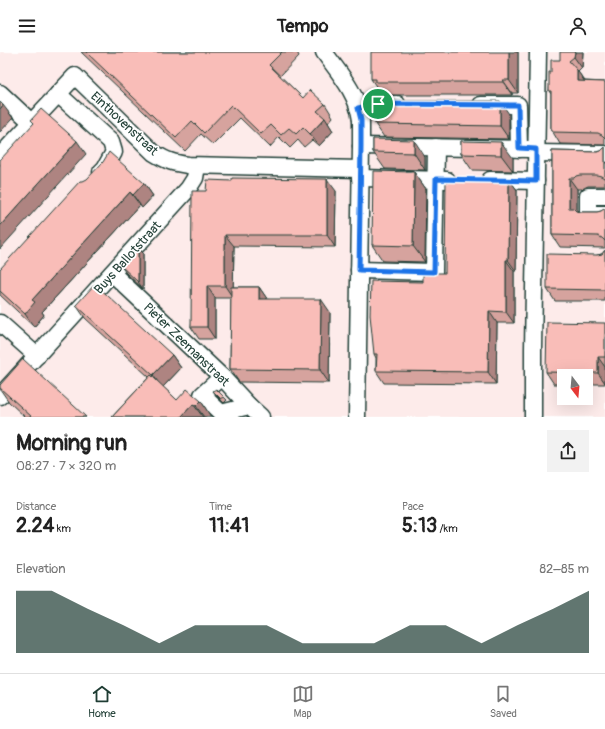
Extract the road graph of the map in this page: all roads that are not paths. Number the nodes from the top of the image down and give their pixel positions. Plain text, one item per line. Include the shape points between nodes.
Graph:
1 (324, 52) edge
2 (538, 52) edge
3 (0, 93) edge
4 (58, 94) junction
5 (409, 105) edge
6 (463, 105) edge
7 (358, 108) junction
8 (31, 122) junction
9 (361, 146) junction
10 (436, 147) junction
11 (519, 148) junction
12 (536, 151) junction
13 (605, 154) edge
14 (0, 156) edge
15 (197, 166) junction
16 (360, 173) junction
17 (436, 179) junction
18 (536, 181) junction
19 (89, 185) edge
20 (605, 196) edge
21 (605, 214) edge
22 (359, 270) junction
23 (112, 273) junction
24 (0, 323) edge
25 (37, 356) junction
26 (222, 376) junction
27 (0, 396) edge
28 (249, 406) junction
29 (261, 417) edge
30 (357, 417) edge
31 (533, 417) edge

1 - 7 street via 348,86
2 - 12 street
3 - 8 street
4 - 8 street, Einthovenstraat
4 - 15 street, Einthovenstraat via 75,76 154,153 172,162
4 - 19 street via 111,142 114,152 105,168
5 - 7 street via 378,104
6 - 11 street via 518,105
7 - 9 street via 361,120
8 - 14 street, Einthovenstraat
9 - 10 street
9 - 16 street
10 - 11 street
10 - 17 street
11 - 12 street
12 - 13 street
12 - 18 street
15 - 16 street, Einthovenstraat
15 - 23 street, Buys Ballotstraat via 188,189
16 - 17 street, Einthovenstraat
16 - 22 street
17 - 18 street, Einthovenstraat
17 - 22 street via 434,272
18 - 31 street via 542,256
20 - 21 street via 588,196 588,214
22 - 30 street
23 - 25 street, Buys Ballotstraat
23 - 26 street, Pieter Zeemanstraat
24 - 25 street
25 - 27 street, Buys Ballotstraat
26 - 28 street, Pieter Zeemanstraat
26 - 28 street via 202,395 221,413
28 - 29 street, Pieter Zeemanstraat

